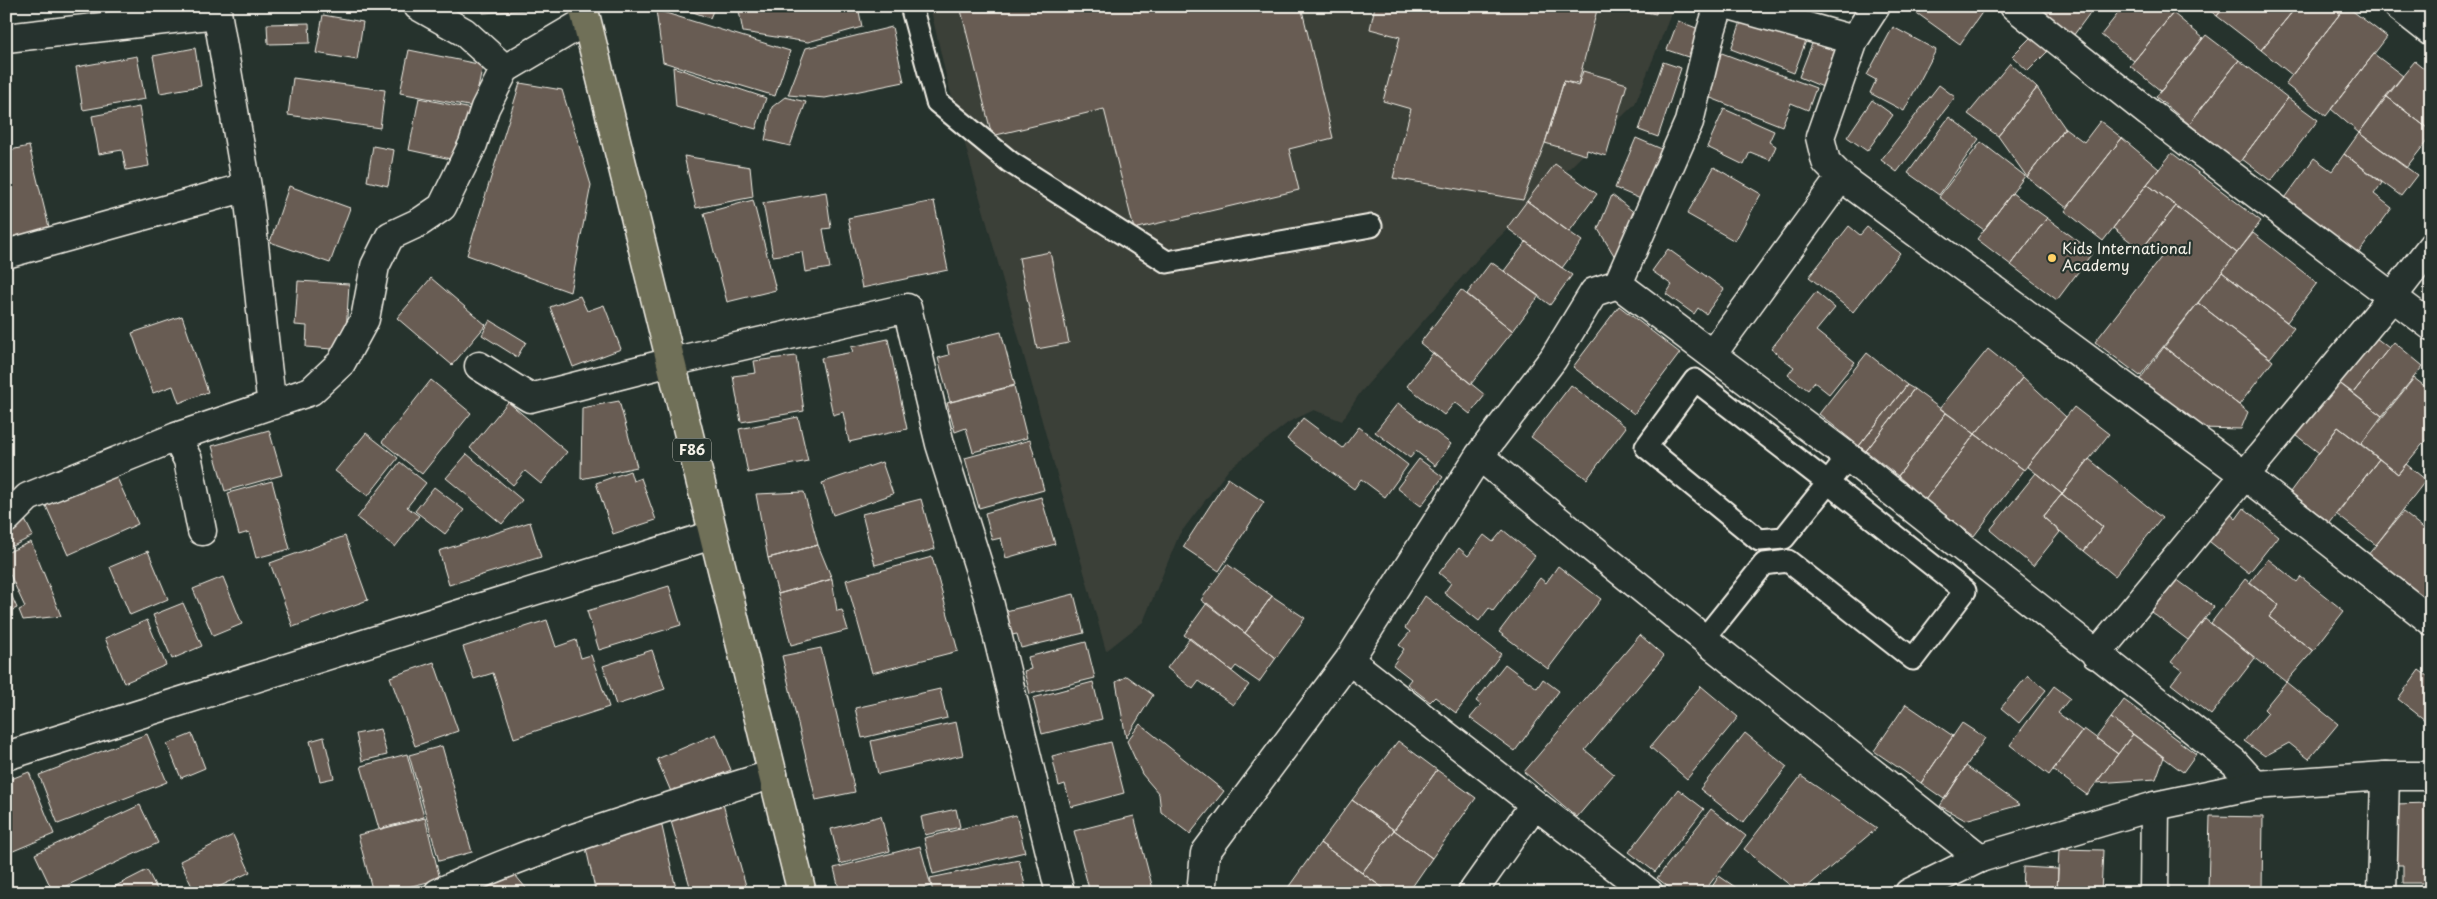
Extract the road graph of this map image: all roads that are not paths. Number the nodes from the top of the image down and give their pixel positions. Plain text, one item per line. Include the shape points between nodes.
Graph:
1 (418, 6) edge
2 (911, 6) edge
3 (1720, 6) edge
4 (1733, 6) edge
5 (1876, 6) edge
6 (2014, 6) edge
7 (2398, 6) edge
8 (216, 10) edge
9 (584, 14) edge
10 (2431, 32) edge
11 (6, 38) edge
12 (1854, 40) junction
13 (505, 69) junction
14 (1841, 177) junction
15 (247, 187) junction
16 (1371, 226) dead end
17 (2431, 247) edge
18 (6, 254) edge
19 (1618, 284) junction
20 (2393, 296) junction
21 (2431, 326) edge
22 (1713, 353) junction
23 (671, 362) junction
24 (479, 366) dead end
25 (272, 405) junction
26 (176, 437) junction
27 (1479, 456) junction
28 (1848, 457) junction
29 (2244, 474) junction
30 (1828, 483) junction
31 (6, 519) edge
32 (202, 531) dead end
33 (712, 534) junction
34 (1784, 538) junction
35 (1759, 540) junction
36 (1788, 560) junction
37 (1764, 564) junction
38 (2431, 621) edge
39 (1704, 640) junction
40 (2096, 655) junction
41 (1349, 660) junction
42 (6, 756) edge
43 (773, 774) junction
44 (2385, 776) junction
45 (2431, 776) edge
46 (2255, 786) junction
47 (1534, 805) junction
48 (2155, 806) junction
49 (1980, 858) junction
50 (1916, 891) edge
51 (438, 893) edge
52 (802, 893) edge
53 (1060, 893) edge
54 (1201, 893) edge
55 (1472, 893) edge
56 (1649, 893) edge
57 (2154, 893) edge
58 (2382, 893) edge

1 - 13 street via 464,32
2 - 16 lane via 937,102 1010,162 1167,262
3 - 19 street via 1689,122
4 - 12 street
5 - 12 street
6 - 20 street via 2149,113
7 - 10 street
8 - 11 street
8 - 15 street
9 - 13 street
9 - 23 main road, F86
12 - 14 street via 1820,137 1826,162
13 - 25 street via 442,207 390,236 382,249 375,266 365,319 341,363 310,391
14 - 22 street
14 - 29 street
15 - 18 street
15 - 25 street
17 - 20 street
19 - 22 street
19 - 27 street via 1594,292 1553,359
20 - 21 street
20 - 29 street
22 - 28 street
23 - 24 street via 530,398
23 - 33 main road, F86
23 - 53 street via 907,308 940,444 987,593
25 - 26 street
26 - 31 street via 28,497
26 - 32 street via 188,460
27 - 39 street
27 - 41 street
28 - 30 lane
28 - 40 street
29 - 38 street
29 - 40 street
30 - 34 lane
30 - 35 lane via 1695,380 1646,447
30 - 36 lane via 1965,591 1913,659
33 - 42 street
33 - 43 main road, F86
34 - 35 lane
34 - 36 lane
35 - 37 lane
36 - 37 lane
37 - 39 lane
39 - 49 street
40 - 46 street via 2234,762
41 - 47 street
41 - 54 street via 1205,853
43 - 51 street via 549,847
43 - 52 main road, F86
44 - 45 street
44 - 46 street
44 - 58 street
46 - 48 street
47 - 55 street
47 - 56 street
48 - 49 street
48 - 57 street
49 - 50 street

